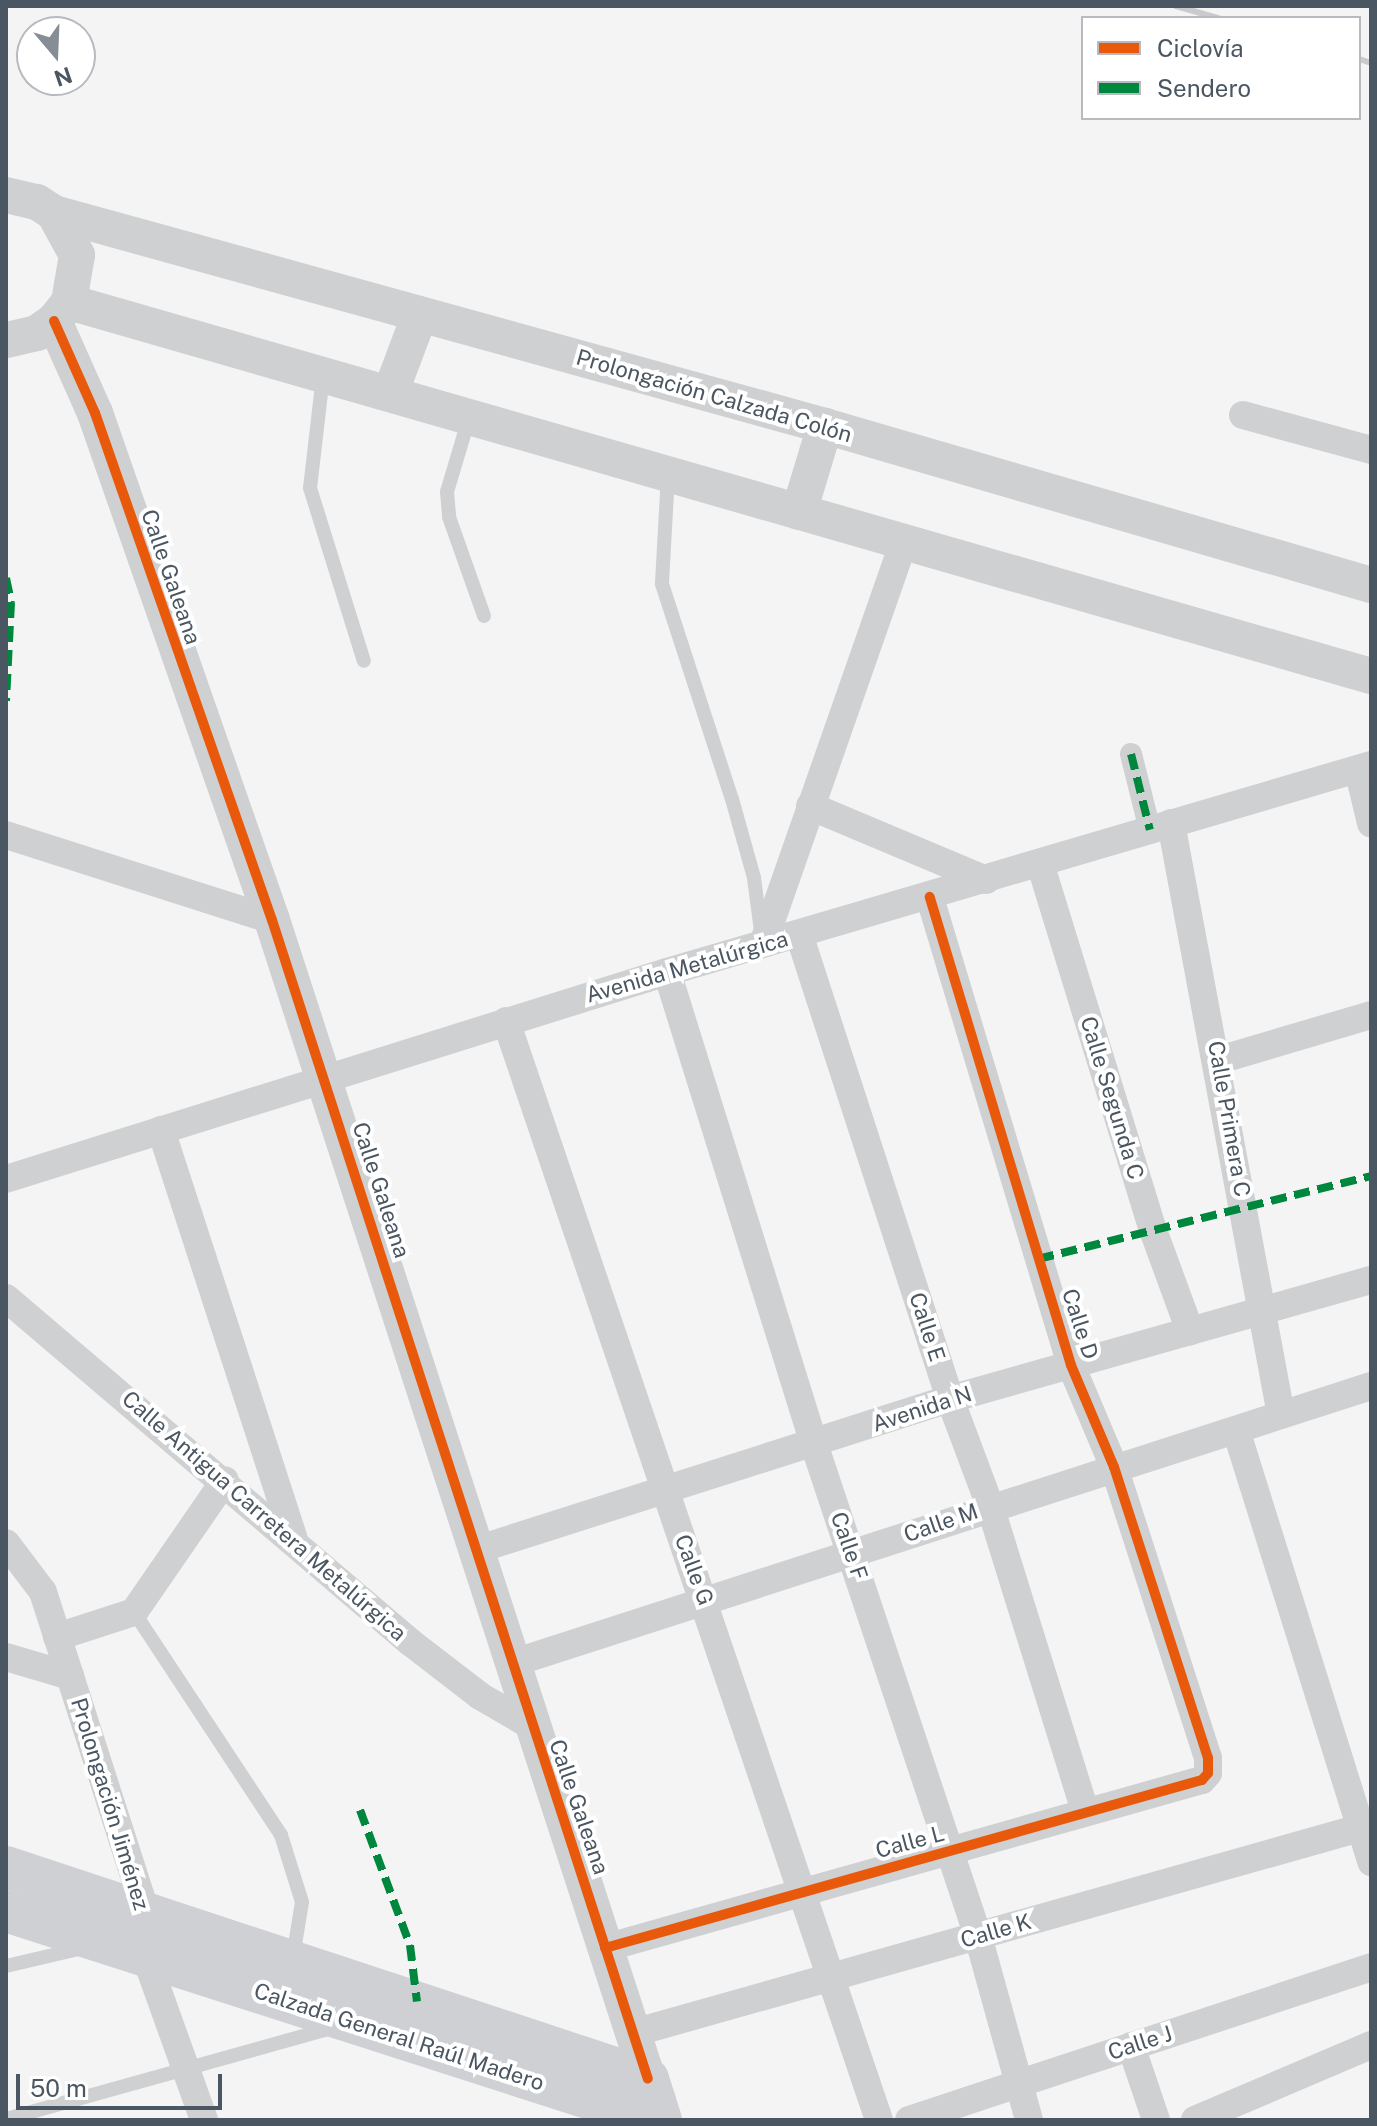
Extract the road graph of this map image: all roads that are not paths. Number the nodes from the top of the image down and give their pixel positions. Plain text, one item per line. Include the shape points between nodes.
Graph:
1 (6, 195) edge
2 (54, 213) junction
3 (62, 312) junction
4 (420, 314) junction
5 (6, 340) edge
6 (323, 375) junction
7 (390, 394) junction
8 (1243, 415) dead end
9 (470, 417) junction
10 (825, 426) junction
11 (1371, 450) edge
12 (668, 474) junction
13 (799, 512) junction
14 (904, 542) junction
15 (1371, 585) edge
16 (484, 616) dead end
17 (364, 661) dead end
18 (1371, 676) edge
19 (1131, 754) dead end
20 (1364, 767) edge
21 (810, 806) junction
22 (1371, 823) edge
23 (1161, 826) junction
24 (6, 835) edge
25 (1040, 863) junction
26 (986, 880) junction
27 (930, 897) junction
28 (272, 920) junction
29 (799, 934) junction
30 (763, 944) junction
31 (667, 972) junction
32 (1371, 1015) edge
33 (506, 1021) junction
34 (1219, 1060) junction
35 (323, 1079) junction
36 (161, 1130) junction
37 (6, 1179) edge
38 (1371, 1280) edge
39 (6, 1298) edge
40 (1264, 1311) junction
41 (1190, 1331) junction
42 (1071, 1365) junction
43 (1371, 1386) edge
44 (950, 1399) junction
45 (1281, 1415) junction
46 (1236, 1430) junction
47 (814, 1444) junction
48 (1114, 1467) junction
49 (225, 1480) junction
50 (664, 1488) junction
51 (990, 1506) junction
52 (294, 1538) junction
53 (6, 1543) edge
54 (476, 1550) junction
55 (853, 1553) junction
56 (707, 1601) junction
57 (134, 1612) junction
58 (57, 1637) junction
59 (6, 1657) edge
60 (513, 1663) junction
61 (70, 1676) junction
62 (530, 1725) junction
63 (1208, 1758) joint
64 (1085, 1811) junction
65 (1360, 1828) junction
66 (950, 1852) junction
67 (1371, 1862) edge
68 (6, 1867) edge
69 (801, 1893) junction
70 (6, 1911) edge
71 (146, 1913) junction
72 (978, 1936) junction
73 (106, 1943) junction
74 (605, 1948) junction
75 (145, 1955) junction
76 (292, 1961) junction
77 (6, 1966) edge
78 (1371, 1967) edge
79 (829, 1978) junction
80 (355, 2023) junction
81 (633, 2033) junction
82 (1371, 2045) edge
83 (1131, 2046) junction
84 (186, 2068) junction
85 (1018, 2084) junction
86 (655, 2100) edge
87 (6, 2119) edge
88 (204, 2120) edge
89 (879, 2120) edge
90 (909, 2120) edge
91 (1029, 2120) edge
92 (1156, 2120) edge
93 (1195, 2120) edge

1 - 2 street, Prolongación Calzada Colón via 37,202
2 - 3 street via 77,255
2 - 4 street, Prolongación Calzada Colón
3 - 5 street via 37,333
3 - 6 street
3 - 28 street, Calle Galeana
4 - 7 street
4 - 10 street, Prolongación Calzada Colón
6 - 7 street
6 - 17 lane via 310,488
7 - 9 street
8 - 11 street
9 - 12 street
9 - 16 lane via 447,492 449,517
10 - 13 street
10 - 15 street, Prolongación Calzada Colón
12 - 13 street
12 - 30 lane via 662,584 754,878
13 - 14 street
14 - 18 street
14 - 21 street
19 - 23 street
20 - 22 street
20 - 23 street, Avenida Metalúrgica
21 - 26 street
21 - 30 street
23 - 25 street, Avenida Metalúrgica
23 - 34 street, Calle Primera C
24 - 28 street
25 - 26 street, Avenida Metalúrgica
25 - 41 street, Calle Segunda C via 1153,1230
26 - 27 street, Avenida Metalúrgica
27 - 29 street, Avenida Metalúrgica
27 - 42 street, Calle D
28 - 35 street, Calle Galeana
29 - 30 street, Avenida Metalúrgica
29 - 44 street, Calle E
30 - 31 street, Avenida Metalúrgica
31 - 33 street, Avenida Metalúrgica
31 - 47 street, Calle F
32 - 34 street
33 - 35 street, Avenida Metalúrgica
33 - 50 street, Calle G
34 - 40 street, Calle Primera C
35 - 36 street, Avenida Metalúrgica
35 - 54 street, Calle Galeana
36 - 37 street, Avenida Metalúrgica
36 - 52 street
38 - 40 street, Avenida N
39 - 49 street, Calle Antigua Carretera Metalúrgica
40 - 41 street, Avenida N
40 - 45 street, Calle Primera C
41 - 42 street, Avenida N
42 - 44 street, Avenida N
42 - 48 street, Calle D
43 - 45 street, Calle M
44 - 47 street, Avenida N
44 - 51 street, Calle E
45 - 46 street, Calle M
46 - 48 street, Calle M
46 - 65 street
47 - 50 street, Avenida N
47 - 55 street, Calle F
48 - 51 street, Calle M
48 - 63 street, Calle D
49 - 52 street, Calle Antigua Carretera Metalúrgica
49 - 57 street
50 - 54 street, Avenida N
50 - 56 street, Calle G
51 - 55 street, Calle M
51 - 64 street, Calle E
52 - 62 street, Calle Antigua Carretera Metalúrgica via 433,1660
53 - 58 street, Prolongación Jiménez via 43,1592
54 - 60 street, Calle Galeana
55 - 56 street, Calle M
55 - 66 street, Calle F
56 - 60 street, Calle M
56 - 69 street, Calle G
57 - 58 street
57 - 76 lane via 281,1835 302,1902
58 - 61 street, Prolongación Jiménez
59 - 61 street
60 - 62 street, Calle Galeana
61 - 71 street, Prolongación Jiménez
62 - 74 street, Calle Galeana
63 - 64 street, Calle L via 1202,1780
64 - 66 street, Calle L
65 - 67 street
65 - 72 street, Calle K
66 - 69 street, Calle L
66 - 72 street, Calle F
68 - 71 main road, Calzada General Raúl Madero
69 - 74 street, Calle L
69 - 79 street, Calle G
70 - 73 main road, Calzada General Raúl Madero
71 - 75 street, Prolongación Jiménez
71 - 76 main road, Calzada General Raúl Madero
72 - 79 street, Calle K
72 - 85 street, Calle F
73 - 75 main road, Calzada General Raúl Madero
73 - 77 lane
74 - 81 street, Calle Galeana
75 - 80 main road, Calzada General Raúl Madero
75 - 84 street, Prolongación Jiménez
76 - 86 main road, Calzada General Raúl Madero
78 - 83 street, Calle J
79 - 81 street, Calle K
79 - 89 street, Calle G
80 - 84 lane
80 - 86 main road, Calzada General Raúl Madero via 597,2101
81 - 86 street, Calle Galeana
82 - 93 street
83 - 85 street, Calle J
83 - 92 street
84 - 87 lane
84 - 88 street, Prolongación Jiménez
85 - 90 street, Calle J
85 - 91 street, Calle F

